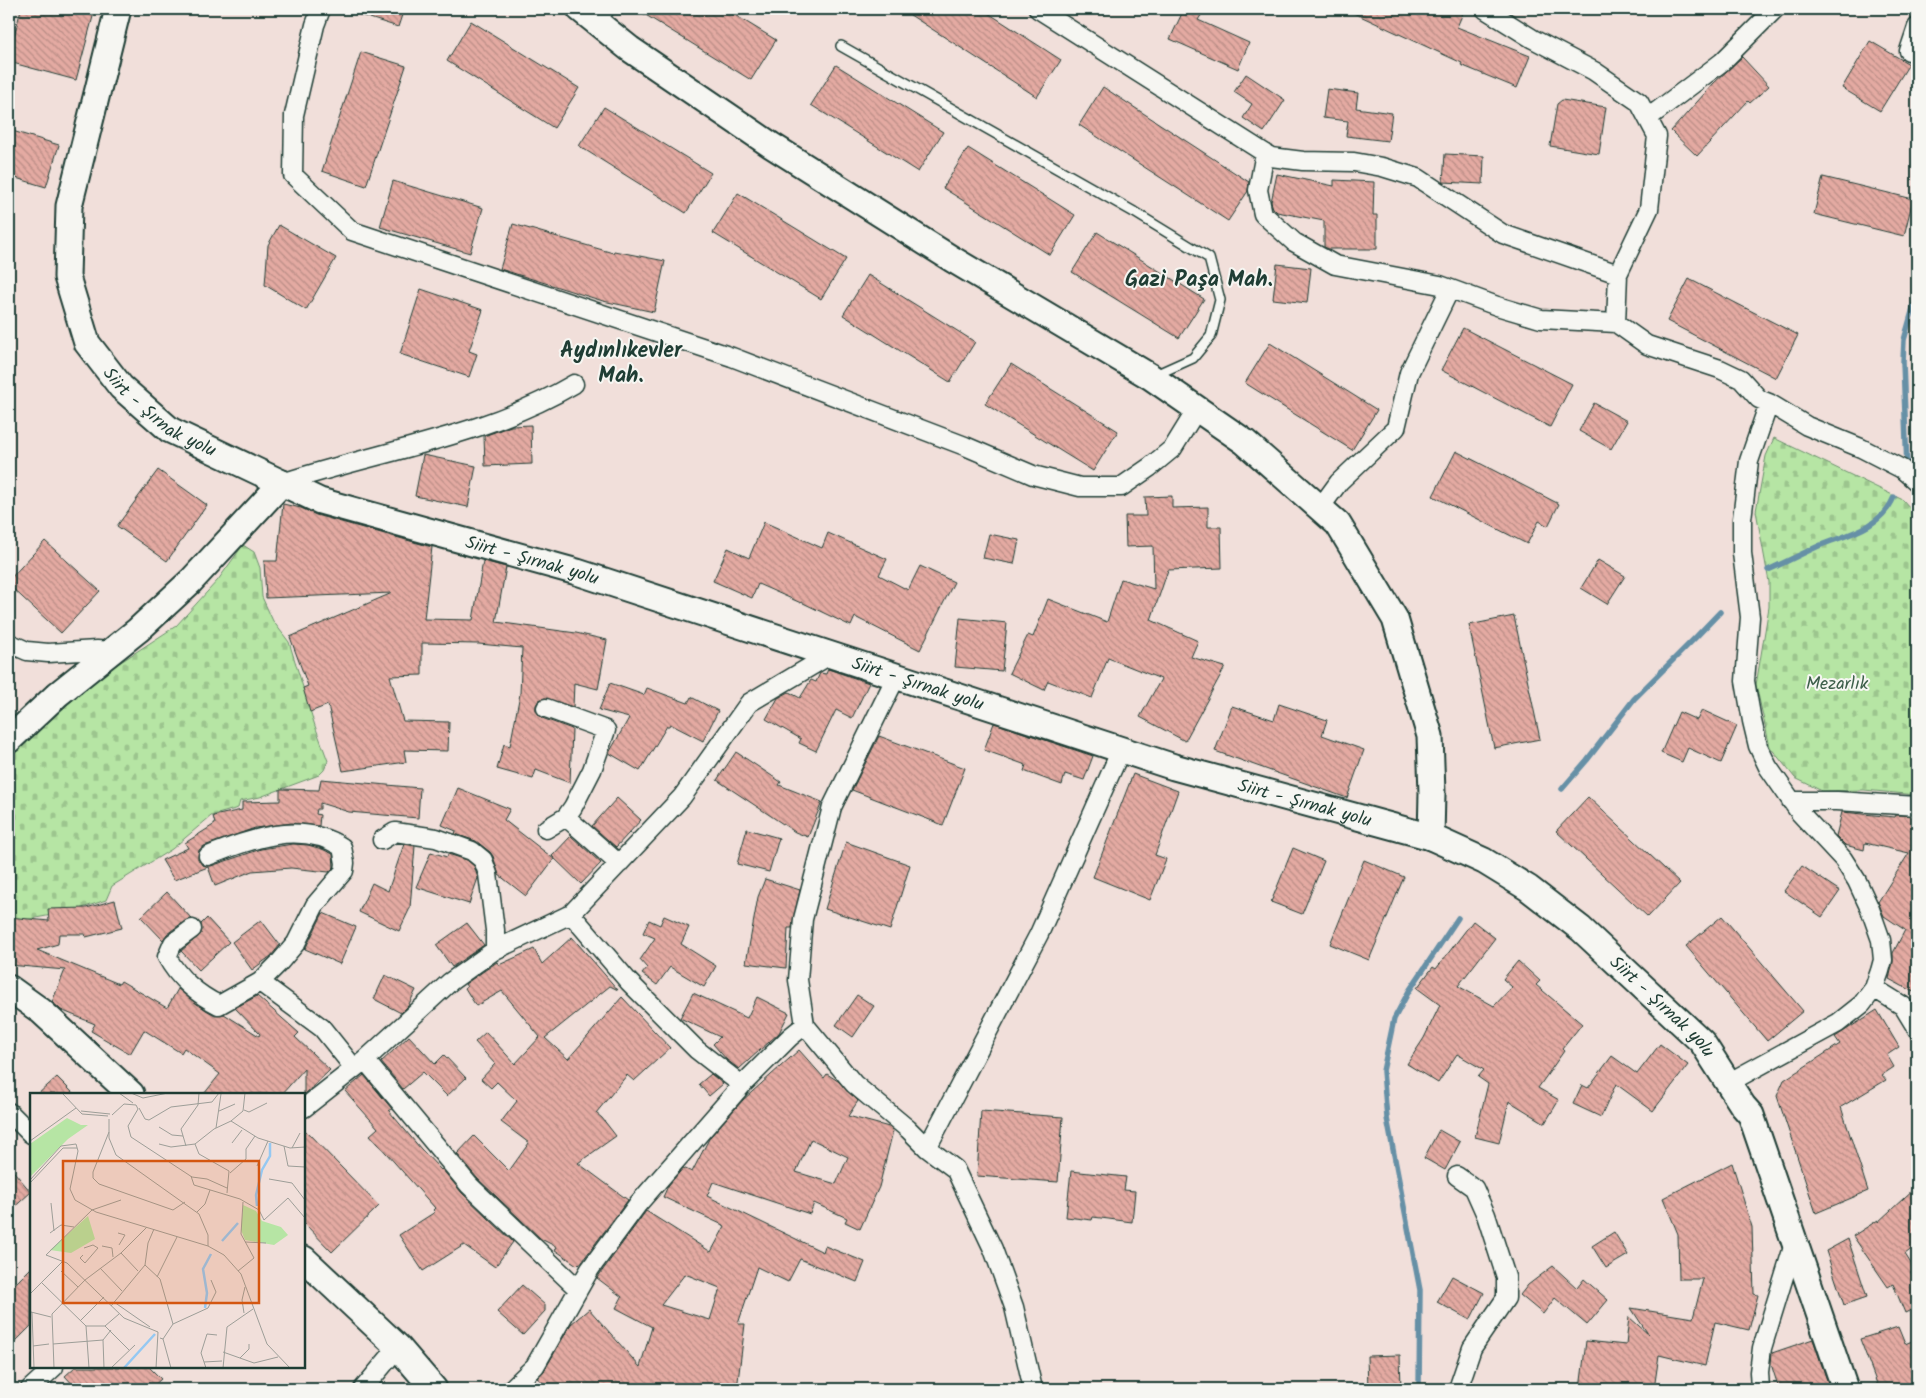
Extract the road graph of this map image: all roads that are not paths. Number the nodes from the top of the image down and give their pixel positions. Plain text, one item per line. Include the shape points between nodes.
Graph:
1 (118, 9) edge
2 (321, 9) edge
3 (580, 9) edge
4 (1038, 9) edge
5 (1484, 9) edge
6 (1775, 9) edge
7 (605, 17) edge
8 (1917, 27) edge
9 (841, 46) dead end
10 (1908, 51) dead end
11 (1648, 118) junction
12 (1265, 153) junction
13 (1618, 274) junction
14 (1450, 288) junction
15 (1616, 323) junction
16 (1151, 377) junction
17 (574, 384) dead end
18 (1769, 403) junction
19 (1197, 409) junction
20 (1917, 482) edge
21 (282, 483) junction
22 (1320, 508) junction
23 (9, 643) edge
24 (112, 651) junction
25 (830, 655) junction
26 (896, 676) junction
27 (546, 708) dead end
28 (9, 740) edge
29 (1122, 750) junction
30 (1791, 801) junction
31 (1917, 806) edge
32 (566, 817) junction
33 (546, 829) dead end
34 (1431, 837) junction
35 (382, 840) dead end
36 (208, 856) dead end
37 (619, 864) junction
38 (571, 914) junction
39 (192, 930) dead end
40 (495, 950) junction
41 (260, 982) junction
42 (9, 988) edge
43 (1874, 988) junction
44 (805, 1026) junction
45 (1917, 1029) edge
46 (360, 1064) junction
47 (1728, 1083) junction
48 (742, 1085) junction
49 (130, 1093) edge
50 (305, 1107) edge
51 (9, 1112) edge
52 (30, 1133) edge
53 (927, 1148) junction
54 (1457, 1176) dead end
55 (1794, 1244) junction
56 (305, 1260) edge
57 (578, 1289) junction
58 (398, 1347) junction
59 (53, 1368) edge
60 (30, 1389) edge
61 (363, 1389) edge
62 (434, 1389) edge
63 (511, 1389) edge
64 (1033, 1389) edge
65 (1458, 1389) edge
66 (1760, 1389) edge
67 (1845, 1389) edge

1 - 21 street, Siirt - Şırnak yolu via 70,206 67,277 87,343 121,388 170,430
2 - 19 street via 294,115 293,174 352,231 732,357 1033,475 1080,487 1121,487 1150,468 1174,448
3 - 7 street
4 - 12 street
5 - 11 street via 1594,71 1639,102
6 - 11 street via 1722,62
7 - 16 street via 630,49 779,150 952,259
8 - 10 street
9 - 16 lane via 1209,258 1220,300 1211,336 1193,358
11 - 13 street via 1657,136 1649,208
12 - 13 street via 1271,157 1303,161 1354,162 1418,178 1503,234
12 - 14 street via 1258,190 1263,214 1294,242 1336,265
13 - 15 street
14 - 15 street via 1541,319
14 - 22 street via 1408,373 1396,428 1339,482
15 - 18 street via 1647,345 1741,379 1759,399
16 - 19 street
17 - 21 street via 552,397 479,427
18 - 20 street via 1807,426 1902,469
18 - 30 street via 1750,461 1742,519 1742,553 1750,617 1745,681 1758,746
19 - 22 street via 1245,442
21 - 24 street via 191,581
21 - 25 street, Siirt - Şırnak yolu via 320,501 577,572
22 - 34 street via 1338,524 1395,619 1430,736
23 - 24 street via 34,652
24 - 28 street via 58,694
25 - 26 street, Siirt - Şırnak yolu
25 - 37 street via 749,703 682,796
26 - 29 street, Siirt - Şırnak yolu
26 - 44 street via 832,807 803,919 798,980
27 - 32 street via 606,730 592,770
29 - 34 street, Siirt - Şırnak yolu
29 - 53 street via 1039,934
30 - 31 street
30 - 43 street via 1843,859 1870,909 1881,940 1883,960
32 - 33 street
32 - 37 street
34 - 47 street, Siirt - Şırnak yolu via 1484,861 1528,888 1582,930 1702,1042
35 - 40 street via 395,832 436,838 472,851 483,860 488,874
36 - 41 street via 278,834 315,836 342,847 344,872 315,905 296,943
37 - 38 street
38 - 40 street
38 - 48 street via 629,982 697,1050
39 - 41 street via 173,943 167,957 184,980 205,998 219,1005
40 - 46 street via 450,982
41 - 46 street via 322,1028
42 - 49 street via 41,1011
43 - 45 street via 1903,1006
43 - 47 street via 1862,1004 1838,1023
44 - 48 street
44 - 53 street via 854,1084
46 - 50 street
46 - 57 street via 469,1186
47 - 55 street, Siirt - Şırnak yolu via 1751,1115
48 - 57 street via 638,1204
51 - 52 street
53 - 64 street via 955,1169 993,1249 1014,1307
54 - 65 street via 1474,1188 1506,1277 1506,1298 1472,1348
55 - 66 street via 1762,1348
55 - 67 street, Siirt - Şırnak yolu
56 - 58 street
57 - 63 street via 535,1366
58 - 61 street
58 - 62 street
59 - 60 street

